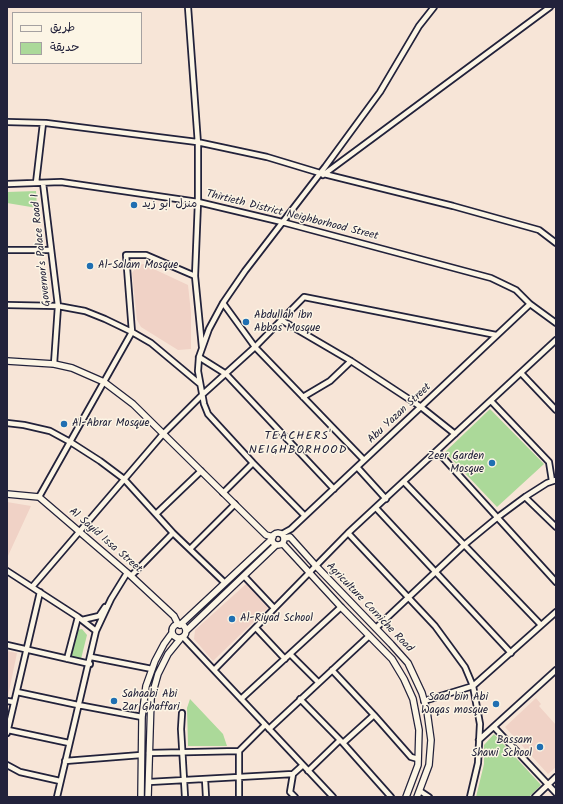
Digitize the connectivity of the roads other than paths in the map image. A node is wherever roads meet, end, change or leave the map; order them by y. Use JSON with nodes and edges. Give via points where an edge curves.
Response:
{"nodes":[{"id":1,"x":188,"y":7,"type":"edge"},
{"id":2,"x":434,"y":7,"type":"edge"},
{"id":3,"x":550,"y":7,"type":"edge"},
{"id":4,"x":7,"y":122,"type":"edge"},
{"id":5,"x":42,"y":123,"type":"junction"},
{"id":6,"x":197,"y":142,"type":"junction"},
{"id":7,"x":322,"y":174,"type":"junction"},
{"id":8,"x":36,"y":183,"type":"junction"},
{"id":9,"x":43,"y":183,"type":"junction"},
{"id":10,"x":7,"y":184,"type":"edge"},
{"id":11,"x":198,"y":202,"type":"junction"},
{"id":12,"x":282,"y":222,"type":"junction"},
{"id":13,"x":556,"y":243,"type":"edge"},
{"id":14,"x":7,"y":250,"type":"edge"},
{"id":15,"x":51,"y":250,"type":"junction"},
{"id":16,"x":195,"y":276,"type":"junction"},
{"id":17,"x":223,"y":303,"type":"junction"},
{"id":18,"x":7,"y":304,"type":"edge"},
{"id":19,"x":530,"y":304,"type":"junction"},
{"id":20,"x":58,"y":306,"type":"junction"},
{"id":21,"x":281,"y":320,"type":"junction"},
{"id":22,"x":556,"y":323,"type":"edge"},
{"id":23,"x":132,"y":332,"type":"junction"},
{"id":24,"x":496,"y":335,"type":"junction"},
{"id":25,"x":556,"y":340,"type":"edge"},
{"id":26,"x":255,"y":347,"type":"junction"},
{"id":27,"x":202,"y":349,"type":"junction"},
{"id":28,"x":199,"y":357,"type":"junction"},
{"id":29,"x":351,"y":360,"type":"junction"},
{"id":30,"x":7,"y":361,"type":"edge"},
{"id":31,"x":54,"y":364,"type":"junction"},
{"id":32,"x":521,"y":372,"type":"junction"},
{"id":33,"x":226,"y":374,"type":"junction"},
{"id":34,"x":104,"y":382,"type":"junction"},
{"id":35,"x":201,"y":384,"type":"junction"},
{"id":36,"x":203,"y":394,"type":"junction"},
{"id":37,"x":303,"y":397,"type":"junction"},
{"id":38,"x":491,"y":401,"type":"junction"},
{"id":39,"x":421,"y":407,"type":"junction"},
{"id":40,"x":556,"y":410,"type":"edge"},
{"id":41,"x":7,"y":423,"type":"edge"},
{"id":42,"x":163,"y":434,"type":"junction"},
{"id":43,"x":455,"y":434,"type":"junction"},
{"id":44,"x":69,"y":441,"type":"junction"},
{"id":45,"x":437,"y":451,"type":"junction"},
{"id":46,"x":364,"y":460,"type":"junction"},
{"id":47,"x":253,"y":463,"type":"junction"},
{"id":48,"x":357,"y":467,"type":"junction"},
{"id":49,"x":201,"y":471,"type":"junction"},
{"id":50,"x":124,"y":479,"type":"junction"},
{"id":51,"x":554,"y":480,"type":"edge"},
{"id":52,"x":404,"y":482,"type":"junction"},
{"id":53,"x":334,"y":489,"type":"junction"},
{"id":54,"x":223,"y":493,"type":"junction"},
{"id":55,"x":7,"y":494,"type":"edge"},
{"id":56,"x":39,"y":497,"type":"junction"},
{"id":57,"x":525,"y":497,"type":"junction"},
{"id":58,"x":386,"y":499,"type":"junction"},
{"id":59,"x":235,"y":504,"type":"junction"},
{"id":60,"x":376,"y":508,"type":"junction"},
{"id":61,"x":156,"y":514,"type":"junction"},
{"id":62,"x":304,"y":516,"type":"junction"},
{"id":63,"x":498,"y":517,"type":"junction"},
{"id":64,"x":556,"y":528,"type":"edge"},
{"id":65,"x":78,"y":532,"type":"junction"},
{"id":66,"x":173,"y":533,"type":"junction"},
{"id":67,"x":348,"y":534,"type":"junction"},
{"id":68,"x":272,"y":538,"type":"junction"},
{"id":69,"x":283,"y":539,"type":"junction"},
{"id":70,"x":276,"y":545,"type":"junction"},
{"id":71,"x":464,"y":545,"type":"junction"},
{"id":72,"x":190,"y":549,"type":"junction"},
{"id":73,"x":316,"y":566,"type":"junction"},
{"id":74,"x":7,"y":571,"type":"edge"},
{"id":75,"x":435,"y":572,"type":"junction"},
{"id":76,"x":310,"y":573,"type":"junction"},
{"id":77,"x":129,"y":575,"type":"junction"},
{"id":78,"x":244,"y":576,"type":"junction"},
{"id":79,"x":556,"y":582,"type":"edge"},
{"id":80,"x":225,"y":583,"type":"junction"},
{"id":81,"x":32,"y":586,"type":"junction"},
{"id":82,"x":40,"y":592,"type":"junction"},
{"id":83,"x":408,"y":597,"type":"junction"},
{"id":84,"x":111,"y":600,"type":"junction"},
{"id":85,"x":341,"y":607,"type":"junction"},
{"id":86,"x":274,"y":608,"type":"junction"},
{"id":87,"x":556,"y":612,"type":"edge"},
{"id":88,"x":78,"y":617,"type":"junction"},
{"id":89,"x":82,"y":620,"type":"junction"},
{"id":90,"x":179,"y":624,"type":"junction"},
{"id":91,"x":541,"y":625,"type":"junction"},
{"id":92,"x":256,"y":628,"type":"junction"},
{"id":93,"x":376,"y":628,"type":"junction"},
{"id":94,"x":96,"y":631,"type":"junction"},
{"id":95,"x":172,"y":633,"type":"junction"},
{"id":96,"x":183,"y":635,"type":"junction"},
{"id":97,"x":369,"y":636,"type":"junction"},
{"id":98,"x":7,"y":645,"type":"edge"},
{"id":99,"x":27,"y":649,"type":"junction"},
{"id":100,"x":511,"y":653,"type":"junction"},
{"id":101,"x":290,"y":654,"type":"junction"},
{"id":102,"x":91,"y":657,"type":"junction"},
{"id":103,"x":67,"y":659,"type":"junction"},
{"id":104,"x":285,"y":659,"type":"junction"},
{"id":105,"x":90,"y":664,"type":"junction"},
{"id":106,"x":152,"y":669,"type":"junction"},
{"id":107,"x":214,"y":670,"type":"junction"},
{"id":108,"x":332,"y":670,"type":"junction"},
{"id":109,"x":556,"y":670,"type":"edge"},
{"id":110,"x":318,"y":682,"type":"junction"},
{"id":111,"x":473,"y":686,"type":"junction"},
{"id":112,"x":17,"y":692,"type":"junction"},
{"id":113,"x":241,"y":699,"type":"junction"},
{"id":114,"x":300,"y":699,"type":"junction"},
{"id":115,"x":7,"y":701,"type":"edge"},
{"id":116,"x":424,"y":701,"type":"junction"},
{"id":117,"x":14,"y":702,"type":"junction"},
{"id":118,"x":78,"y":705,"type":"junction"},
{"id":119,"x":182,"y":713,"type":"dead end"},
{"id":120,"x":374,"y":715,"type":"junction"},
{"id":121,"x":142,"y":717,"type":"junction"},
{"id":122,"x":267,"y":727,"type":"junction"},
{"id":123,"x":494,"y":727,"type":"junction"},
{"id":124,"x":7,"y":732,"type":"edge"},
{"id":125,"x":479,"y":740,"type":"junction"},
{"id":126,"x":341,"y":742,"type":"junction"},
{"id":127,"x":69,"y":743,"type":"junction"},
{"id":128,"x":182,"y":751,"type":"junction"},
{"id":129,"x":238,"y":751,"type":"junction"},
{"id":130,"x":150,"y":753,"type":"junction"},
{"id":131,"x":142,"y":755,"type":"junction"},
{"id":132,"x":418,"y":759,"type":"junction"},
{"id":133,"x":65,"y":761,"type":"junction"},
{"id":134,"x":7,"y":765,"type":"edge"},
{"id":135,"x":303,"y":765,"type":"junction"},
{"id":136,"x":308,"y":771,"type":"junction"},
{"id":137,"x":293,"y":774,"type":"junction"},
{"id":138,"x":239,"y":777,"type":"junction"},
{"id":139,"x":556,"y":777,"type":"edge"},
{"id":140,"x":205,"y":779,"type":"junction"},
{"id":141,"x":184,"y":780,"type":"junction"},
{"id":142,"x":60,"y":781,"type":"junction"},
{"id":143,"x":149,"y":782,"type":"junction"},
{"id":144,"x":547,"y":785,"type":"junction"},
{"id":145,"x":556,"y":793,"type":"edge"},
{"id":146,"x":419,"y":794,"type":"edge"},
{"id":147,"x":290,"y":795,"type":"edge"},
{"id":148,"x":57,"y":797,"type":"edge"},
{"id":149,"x":141,"y":797,"type":"edge"},
{"id":150,"x":148,"y":797,"type":"edge"},
{"id":151,"x":185,"y":797,"type":"edge"},
{"id":152,"x":206,"y":797,"type":"edge"},
{"id":153,"x":239,"y":797,"type":"edge"},
{"id":154,"x":294,"y":797,"type":"edge"},
{"id":155,"x":333,"y":797,"type":"edge"},
{"id":156,"x":391,"y":797,"type":"edge"},
{"id":157,"x":406,"y":797,"type":"edge"},
{"id":158,"x":429,"y":797,"type":"edge"},
{"id":159,"x":470,"y":797,"type":"edge"},
{"id":160,"x":535,"y":797,"type":"edge"}],
"edges":[{"from":1,"to":6,"type":"street"},
{"from":2,"to":7,"type":"street","via":[[419,26],[380,92]]},
{"from":3,"to":7,"type":"street"},
{"from":4,"to":5,"type":"street"},
{"from":5,"to":6,"type":"street"},
{"from":5,"to":8,"type":"street"},
{"from":6,"to":7,"type":"street","via":[[267,157]]},
{"from":6,"to":11,"type":"street"},
{"from":7,"to":12,"type":"street"},
{"from":7,"to":13,"type":"street","via":[[540,230]]},
{"from":8,"to":9,"type":"street","name":"Thirtieth District Neighborhood Street"},
{"from":8,"to":10,"type":"street","name":"Thirtieth District Neighborhood Street"},
{"from":9,"to":11,"type":"street","name":"Thirtieth District Neighborhood Street","via":[[61,182]]},
{"from":9,"to":15,"type":"street","name":"Governor's Palace Road 1"},
{"from":11,"to":12,"type":"street","name":"Thirtieth District Neighborhood Street"},
{"from":11,"to":16,"type":"street"},
{"from":12,"to":17,"type":"street"},
{"from":12,"to":19,"type":"street","name":"Thirtieth District Neighborhood Street","via":[[491,278],[516,290]]},
{"from":14,"to":15,"type":"street"},
{"from":15,"to":20,"type":"street","name":"Governor's Palace Road 1"},
{"from":16,"to":23,"type":"street","via":[[146,255],[126,255]]},
{"from":16,"to":27,"type":"street"},
{"from":17,"to":26,"type":"street"},
{"from":17,"to":27,"type":"street"},
{"from":18,"to":20,"type":"street"},
{"from":19,"to":22,"type":"street","name":"Thirtieth District Neighborhood Street"},
{"from":19,"to":24,"type":"street","name":"Abu Yazan Street"},
{"from":20,"to":23,"type":"street","via":[[85,311]]},
{"from":20,"to":31,"type":"street","name":"Governor's Palace Road 1"},
{"from":21,"to":24,"type":"street","via":[[304,297]]},
{"from":21,"to":26,"type":"street"},
{"from":21,"to":29,"type":"street"},
{"from":23,"to":34,"type":"street"},
{"from":23,"to":35,"type":"street","via":[[166,355]]},
{"from":24,"to":39,"type":"street","name":"Abu Yazan Street"},
{"from":25,"to":32,"type":"street"},
{"from":26,"to":33,"type":"street"},
{"from":26,"to":37,"type":"street"},
{"from":27,"to":28,"type":"street"},
{"from":28,"to":33,"type":"street"},
{"from":28,"to":35,"type":"street","via":[[198,371]]},
{"from":29,"to":37,"type":"street","via":[[330,381]]},
{"from":29,"to":39,"type":"street"},
{"from":30,"to":31,"type":"street"},
{"from":31,"to":34,"type":"street","via":[[72,368]]},
{"from":32,"to":38,"type":"street"},
{"from":32,"to":40,"type":"street"},
{"from":33,"to":36,"type":"street"},
{"from":33,"to":53,"type":"street"},
{"from":34,"to":42,"type":"street","via":[[133,404]]},
{"from":34,"to":44,"type":"street"},
{"from":35,"to":36,"type":"street"},
{"from":36,"to":42,"type":"street"},
{"from":36,"to":47,"type":"street","via":[[208,414]]},
{"from":37,"to":46,"type":"street"},
{"from":38,"to":43,"type":"street"},
{"from":38,"to":51,"type":"street","via":[[549,462]]},
{"from":39,"to":43,"type":"street"},
{"from":39,"to":46,"type":"street","name":"Abu Yazan Street"},
{"from":41,"to":44,"type":"street","via":[[24,424]]},
{"from":42,"to":49,"type":"street"},
{"from":42,"to":50,"type":"street"},
{"from":43,"to":45,"type":"street"},
{"from":44,"to":50,"type":"street"},
{"from":44,"to":56,"type":"street"},
{"from":45,"to":52,"type":"street"},
{"from":45,"to":63,"type":"street"},
{"from":46,"to":48,"type":"street","name":"Abu Yazan Street"},
{"from":47,"to":54,"type":"street"},
{"from":47,"to":62,"type":"street"},
{"from":48,"to":53,"type":"street","name":"Abu Yazan Street"},
{"from":48,"to":58,"type":"street"},
{"from":49,"to":54,"type":"street"},
{"from":49,"to":61,"type":"street"},
{"from":50,"to":61,"type":"street"},
{"from":50,"to":65,"type":"street"},
{"from":51,"to":57,"type":"street"},
{"from":52,"to":58,"type":"street"},
{"from":52,"to":71,"type":"street"},
{"from":53,"to":62,"type":"street","name":"Abu Yazan Street"},
{"from":54,"to":59,"type":"street"},
{"from":55,"to":56,"type":"street"},
{"from":56,"to":65,"type":"street","name":"Al Sayid Issa Street"},
{"from":57,"to":63,"type":"street"},
{"from":57,"to":64,"type":"street"},
{"from":58,"to":60,"type":"street"},
{"from":59,"to":68,"type":"street"},
{"from":59,"to":72,"type":"street"},
{"from":60,"to":67,"type":"street"},
{"from":60,"to":75,"type":"street"},
{"from":61,"to":66,"type":"street"},
{"from":62,"to":69,"type":"street","name":"Abu Yazan Street"},
{"from":63,"to":71,"type":"street"},
{"from":63,"to":79,"type":"street"},
{"from":65,"to":77,"type":"street","name":"Al Sayid Issa Street"},
{"from":65,"to":81,"type":"street"},
{"from":66,"to":72,"type":"street"},
{"from":66,"to":77,"type":"street"},
{"from":67,"to":73,"type":"street"},
{"from":67,"to":83,"type":"street"},
{"from":68,"to":69,"type":"street","via":[[277,533]]},
{"from":68,"to":70,"type":"street"},
{"from":68,"to":80,"type":"street"},
{"from":69,"to":70,"type":"street"},
{"from":69,"to":73,"type":"street","name":"Agriculture Corniche Road","via":[[290,537]]},
{"from":69,"to":76,"type":"street"},
{"from":70,"to":78,"type":"street"},
{"from":71,"to":75,"type":"street"},
{"from":71,"to":91,"type":"street"},
{"from":72,"to":80,"type":"street"},
{"from":73,"to":76,"type":"street"},
{"from":73,"to":93,"type":"street","name":"Agriculture Corniche Road"},
{"from":74,"to":81,"type":"street"},
{"from":75,"to":83,"type":"street"},
{"from":75,"to":100,"type":"street"},
{"from":76,"to":85,"type":"street"},
{"from":76,"to":86,"type":"street"},
{"from":77,"to":84,"type":"street"},
{"from":77,"to":90,"type":"street","name":"Al Sayid Issa Street","via":[[174,616]]},
{"from":78,"to":86,"type":"street"},
{"from":78,"to":96,"type":"street"},
{"from":80,"to":90,"type":"street"},
{"from":81,"to":82,"type":"street"},
{"from":82,"to":88,"type":"street"},
{"from":82,"to":99,"type":"street"},
{"from":83,"to":93,"type":"street"},
{"from":83,"to":111,"type":"street","via":[[435,626],[465,667]]},
{"from":84,"to":89,"type":"street","via":[[99,616]]},
{"from":84,"to":94,"type":"street"},
{"from":85,"to":97,"type":"street"},
{"from":85,"to":101,"type":"street"},
{"from":86,"to":92,"type":"street"},
{"from":87,"to":91,"type":"street"},
{"from":88,"to":89,"type":"street"},
{"from":88,"to":103,"type":"street"},
{"from":89,"to":94,"type":"street"},
{"from":90,"to":95,"type":"street","via":[[173,628]]},
{"from":90,"to":96,"type":"street","via":[[184,626]]},
{"from":91,"to":100,"type":"street"},
{"from":92,"to":104,"type":"street"},
{"from":92,"to":107,"type":"street"},
{"from":93,"to":116,"type":"street","name":"Agriculture Corniche Road","via":[[408,663]]},
{"from":94,"to":102,"type":"street"},
{"from":95,"to":96,"type":"street","via":[[176,638]]},
{"from":95,"to":106,"type":"street"},
{"from":96,"to":107,"type":"street"},
{"from":96,"to":130,"type":"street","via":[[168,654],[158,674],[151,699]]},
{"from":97,"to":108,"type":"street"},
{"from":97,"to":132,"type":"street","via":[[392,659],[413,700],[419,730]]},
{"from":98,"to":99,"type":"street"},
{"from":99,"to":103,"type":"street"},
{"from":99,"to":112,"type":"street"},
{"from":100,"to":111,"type":"street"},
{"from":101,"to":104,"type":"street"},
{"from":101,"to":110,"type":"street"},
{"from":102,"to":105,"type":"street"},
{"from":102,"to":106,"type":"street"},
{"from":103,"to":105,"type":"street"},
{"from":104,"to":113,"type":"street"},
{"from":105,"to":118,"type":"street"},
{"from":106,"to":121,"type":"street","via":[[146,686]]},
{"from":107,"to":113,"type":"street"},
{"from":108,"to":110,"type":"street"},
{"from":108,"to":120,"type":"street"},
{"from":109,"to":123,"type":"street"},
{"from":110,"to":114,"type":"street"},
{"from":111,"to":116,"type":"street"},
{"from":111,"to":125,"type":"street","via":[[480,724]]},
{"from":112,"to":117,"type":"street"},
{"from":112,"to":118,"type":"street"},
{"from":113,"to":122,"type":"street"},
{"from":114,"to":122,"type":"street"},
{"from":114,"to":126,"type":"street"},
{"from":115,"to":117,"type":"street"},
{"from":116,"to":146,"type":"street","name":"Agriculture Corniche Road","via":[[431,740],[429,765]]},
{"from":117,"to":124,"type":"street"},
{"from":118,"to":121,"type":"street"},
{"from":118,"to":127,"type":"street"},
{"from":119,"to":128,"type":"street"},
{"from":120,"to":126,"type":"street"},
{"from":120,"to":132,"type":"street","via":[[411,757]]},
{"from":121,"to":131,"type":"street"},
{"from":122,"to":129,"type":"street"},
{"from":122,"to":135,"type":"street"},
{"from":123,"to":125,"type":"street"},
{"from":123,"to":144,"type":"street"},
{"from":124,"to":127,"type":"street"},
{"from":125,"to":159,"type":"street","via":[[478,763]]},
{"from":126,"to":136,"type":"street"},
{"from":126,"to":156,"type":"street"},
{"from":127,"to":133,"type":"street"},
{"from":128,"to":129,"type":"street"},
{"from":128,"to":130,"type":"street"},
{"from":128,"to":141,"type":"street"},
{"from":129,"to":138,"type":"street"},
{"from":130,"to":143,"type":"street"},
{"from":131,"to":133,"type":"street"},
{"from":131,"to":149,"type":"street"},
{"from":132,"to":157,"type":"street"},
{"from":133,"to":142,"type":"street"},
{"from":134,"to":142,"type":"street","via":[[20,772]]},
{"from":135,"to":136,"type":"street"},
{"from":135,"to":137,"type":"street"},
{"from":136,"to":155,"type":"street"},
{"from":137,"to":138,"type":"street"},
{"from":137,"to":147,"type":"street"},
{"from":138,"to":140,"type":"street"},
{"from":138,"to":153,"type":"street"},
{"from":139,"to":144,"type":"street"},
{"from":140,"to":141,"type":"street"},
{"from":140,"to":152,"type":"street"},
{"from":141,"to":143,"type":"street"},
{"from":141,"to":151,"type":"street"},
{"from":142,"to":148,"type":"street"},
{"from":143,"to":150,"type":"street"},
{"from":144,"to":145,"type":"street"},
{"from":144,"to":160,"type":"street"},
{"from":146,"to":158,"type":"street"},
{"from":147,"to":154,"type":"street"}]}
